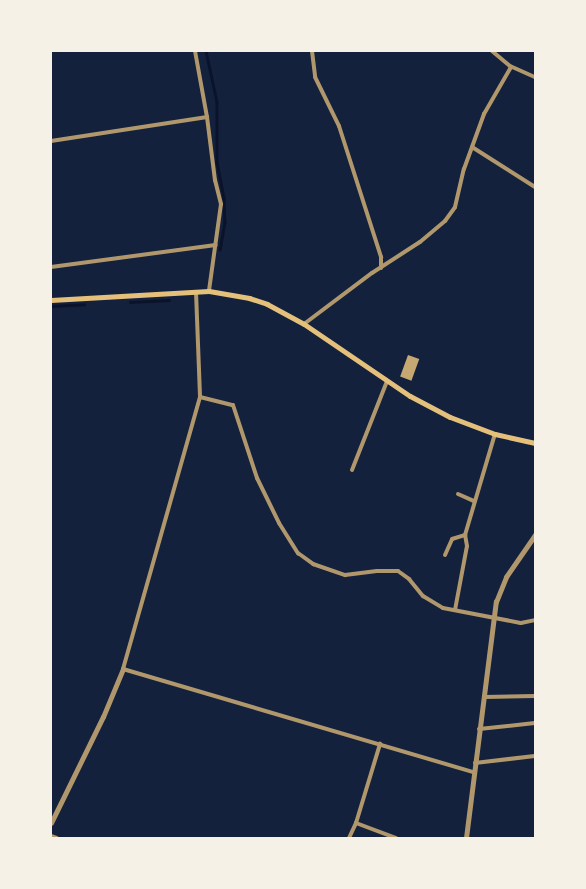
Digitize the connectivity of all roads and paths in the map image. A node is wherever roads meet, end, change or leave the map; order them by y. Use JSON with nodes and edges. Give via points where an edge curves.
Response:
{"nodes":[{"id":1,"x":195,"y":51,"type":"edge"},
{"id":2,"x":312,"y":51,"type":"edge"},
{"id":3,"x":492,"y":51,"type":"edge"},
{"id":4,"x":511,"y":67,"type":"junction"},
{"id":5,"x":535,"y":77,"type":"edge"},
{"id":6,"x":207,"y":117,"type":"junction"},
{"id":7,"x":51,"y":141,"type":"edge"},
{"id":8,"x":472,"y":147,"type":"junction"},
{"id":9,"x":535,"y":187,"type":"edge"},
{"id":10,"x":216,"y":245,"type":"junction"},
{"id":11,"x":51,"y":267,"type":"edge"},
{"id":12,"x":381,"y":268,"type":"junction"},
{"id":13,"x":209,"y":291,"type":"junction"},
{"id":14,"x":196,"y":292,"type":"junction"},
{"id":15,"x":51,"y":300,"type":"edge"},
{"id":16,"x":304,"y":324,"type":"junction"},
{"id":17,"x":387,"y":381,"type":"junction"},
{"id":18,"x":200,"y":397,"type":"junction"},
{"id":19,"x":495,"y":434,"type":"junction"},
{"id":20,"x":535,"y":443,"type":"edge"},
{"id":21,"x":352,"y":470,"type":"dead end"},
{"id":22,"x":458,"y":494,"type":"dead end"},
{"id":23,"x":474,"y":501,"type":"junction"},
{"id":24,"x":465,"y":535,"type":"junction"},
{"id":25,"x":535,"y":535,"type":"edge"},
{"id":26,"x":445,"y":555,"type":"dead end"},
{"id":27,"x":455,"y":610,"type":"junction"},
{"id":28,"x":494,"y":618,"type":"junction"},
{"id":29,"x":535,"y":620,"type":"edge"},
{"id":30,"x":123,"y":670,"type":"junction"},
{"id":31,"x":535,"y":696,"type":"edge"},
{"id":32,"x":484,"y":697,"type":"junction"},
{"id":33,"x":535,"y":723,"type":"edge"},
{"id":34,"x":479,"y":729,"type":"junction"},
{"id":35,"x":380,"y":744,"type":"junction"},
{"id":36,"x":535,"y":756,"type":"edge"},
{"id":37,"x":475,"y":763,"type":"junction"},
{"id":38,"x":474,"y":772,"type":"junction"},
{"id":39,"x":51,"y":823,"type":"edge"},
{"id":40,"x":356,"y":823,"type":"junction"},
{"id":41,"x":51,"y":836,"type":"edge"},
{"id":42,"x":57,"y":838,"type":"edge"},
{"id":43,"x":349,"y":838,"type":"edge"},
{"id":44,"x":396,"y":838,"type":"edge"},
{"id":45,"x":466,"y":838,"type":"edge"}],
"edges":[{"from":1,"to":6,"type":"street"},
{"from":2,"to":12,"type":"street","via":[[315,77],[342,133],[381,257]]},
{"from":3,"to":4,"type":"street"},
{"from":4,"to":5,"type":"street"},
{"from":4,"to":8,"type":"street","via":[[487,107]]},
{"from":6,"to":7,"type":"street"},
{"from":6,"to":10,"type":"street","via":[[221,204]]},
{"from":8,"to":9,"type":"street"},
{"from":8,"to":12,"type":"street","via":[[451,213],[420,242]]},
{"from":10,"to":11,"type":"street"},
{"from":10,"to":13,"type":"street"},
{"from":12,"to":16,"type":"street"},
{"from":13,"to":14,"type":"main road"},
{"from":13,"to":16,"type":"main road","via":[[268,304]]},
{"from":14,"to":15,"type":"main road"},
{"from":14,"to":18,"type":"street"},
{"from":16,"to":17,"type":"main road"},
{"from":17,"to":19,"type":"main road","via":[[450,417]]},
{"from":17,"to":21,"type":"street"},
{"from":18,"to":27,"type":"street","via":[[233,405],[257,478],[279,523],[302,556],[313,564],[340,574],[398,571],[423,596],[443,608]]},
{"from":18,"to":30,"type":"street"},
{"from":19,"to":20,"type":"main road"},
{"from":19,"to":23,"type":"street"},
{"from":22,"to":23,"type":"street"},
{"from":23,"to":24,"type":"street"},
{"from":24,"to":26,"type":"street","via":[[455,536]]},
{"from":24,"to":27,"type":"street","via":[[467,546]]},
{"from":25,"to":28,"type":"street","via":[[506,577],[496,602]]},
{"from":27,"to":28,"type":"street"},
{"from":28,"to":29,"type":"street","via":[[522,623]]},
{"from":28,"to":32,"type":"street"},
{"from":30,"to":35,"type":"street"},
{"from":30,"to":39,"type":"street"},
{"from":31,"to":32,"type":"street"},
{"from":32,"to":34,"type":"street"},
{"from":33,"to":34,"type":"street"},
{"from":34,"to":37,"type":"street"},
{"from":35,"to":38,"type":"street"},
{"from":35,"to":40,"type":"street"},
{"from":36,"to":37,"type":"street"},
{"from":37,"to":38,"type":"street"},
{"from":38,"to":45,"type":"street"},
{"from":40,"to":43,"type":"street"},
{"from":40,"to":44,"type":"street"},
{"from":41,"to":42,"type":"street"}]}
